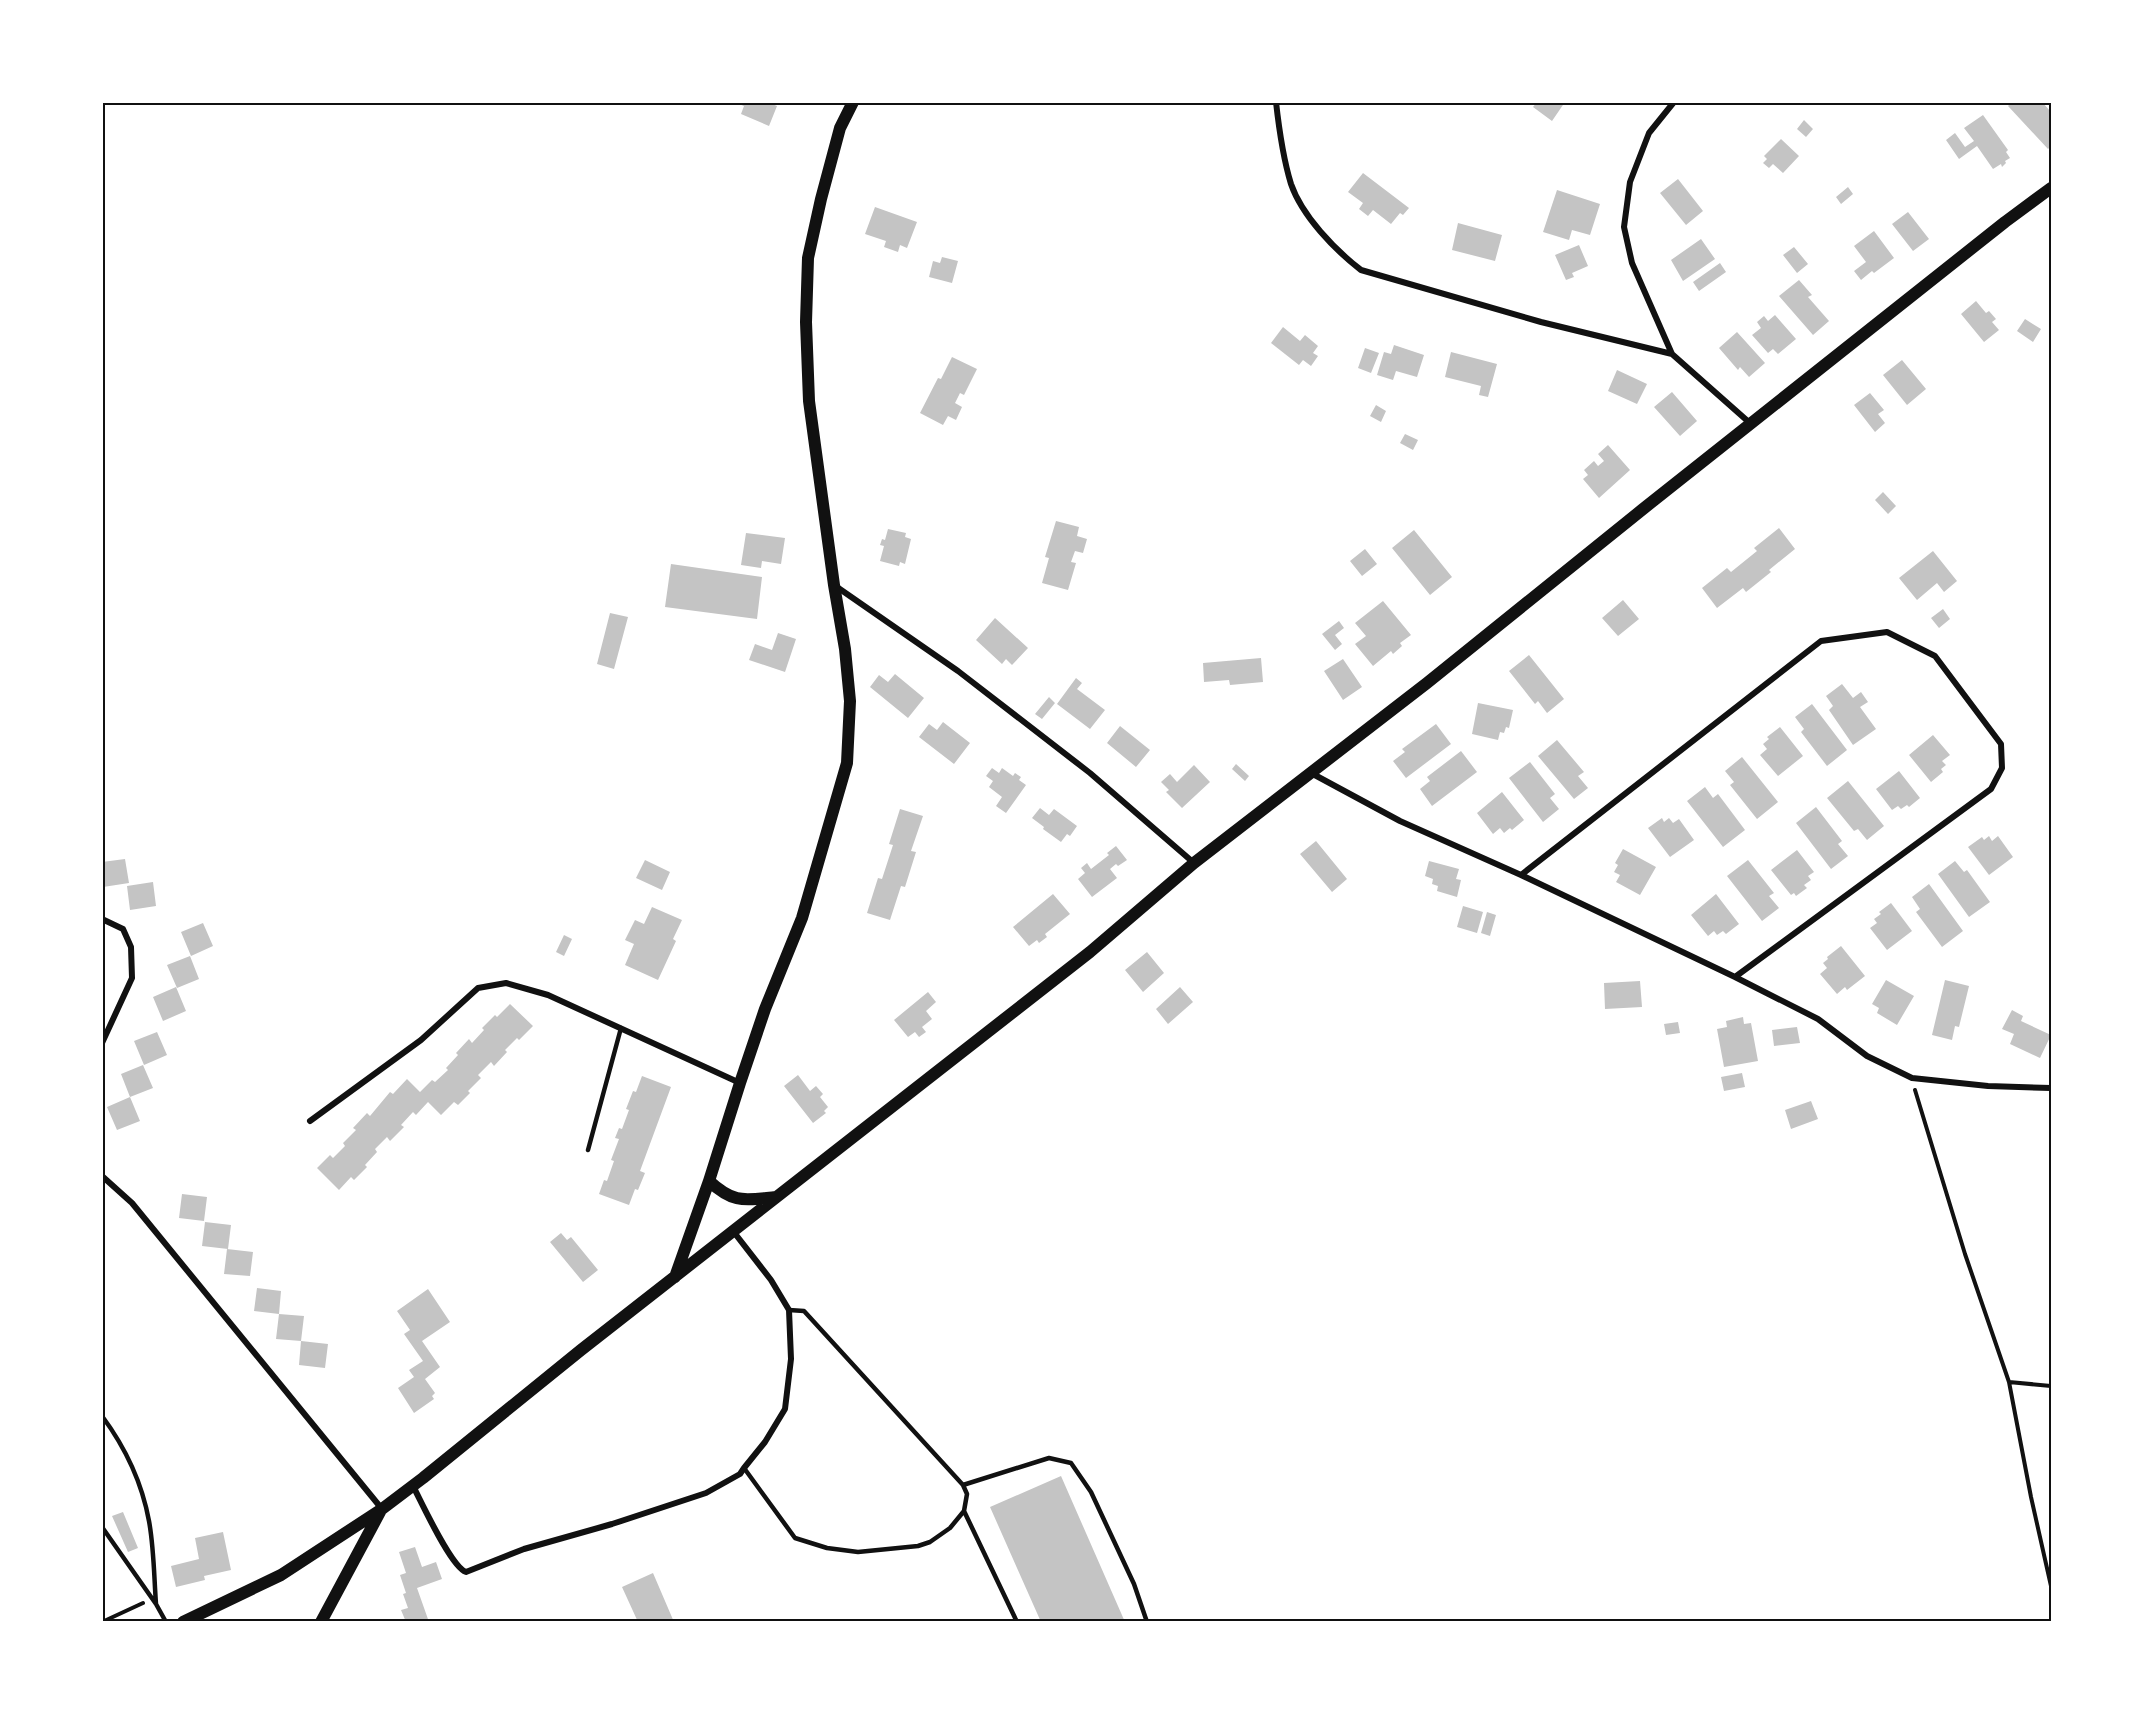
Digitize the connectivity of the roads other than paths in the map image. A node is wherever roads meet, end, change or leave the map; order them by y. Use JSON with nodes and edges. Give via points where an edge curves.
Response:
{"nodes":[{"id":1,"x":853,"y":102,"type":"edge"},
{"id":2,"x":1276,"y":102,"type":"edge"},
{"id":3,"x":1674,"y":102,"type":"edge"},
{"id":4,"x":2051,"y":188,"type":"edge"},
{"id":5,"x":1672,"y":354,"type":"junction"},
{"id":6,"x":1750,"y":424,"type":"junction"},
{"id":7,"x":834,"y":585,"type":"junction"},
{"id":8,"x":1311,"y":773,"type":"junction"},
{"id":9,"x":1194,"y":864,"type":"junction"},
{"id":10,"x":1521,"y":875,"type":"junction"},
{"id":11,"x":102,"y":920,"type":"edge"},
{"id":12,"x":1735,"y":977,"type":"junction"},
{"id":13,"x":621,"y":1028,"type":"junction"},
{"id":14,"x":102,"y":1043,"type":"edge"},
{"id":15,"x":740,"y":1083,"type":"junction"},
{"id":16,"x":2051,"y":1088,"type":"edge"},
{"id":17,"x":310,"y":1121,"type":"dead end"},
{"id":18,"x":588,"y":1150,"type":"dead end"},
{"id":19,"x":102,"y":1176,"type":"edge"},
{"id":20,"x":710,"y":1181,"type":"junction"},
{"id":21,"x":776,"y":1197,"type":"junction"},
{"id":22,"x":733,"y":1231,"type":"junction"},
{"id":23,"x":674,"y":1278,"type":"junction"},
{"id":24,"x":789,"y":1310,"type":"junction"},
{"id":25,"x":102,"y":1416,"type":"edge"},
{"id":26,"x":744,"y":1468,"type":"junction"},
{"id":27,"x":963,"y":1485,"type":"junction"},
{"id":28,"x":413,"y":1486,"type":"junction"},
{"id":29,"x":382,"y":1509,"type":"junction"},
{"id":30,"x":964,"y":1511,"type":"junction"},
{"id":31,"x":102,"y":1527,"type":"edge"},
{"id":32,"x":156,"y":1604,"type":"junction"},
{"id":33,"x":166,"y":1622,"type":"edge"},
{"id":34,"x":183,"y":1622,"type":"edge"},
{"id":35,"x":321,"y":1622,"type":"edge"},
{"id":36,"x":1017,"y":1622,"type":"edge"},
{"id":37,"x":1147,"y":1622,"type":"edge"}],
"edges":[{"from":1,"to":7,"type":"main road","via":[[840,128],[808,258],[809,400]]},
{"from":2,"to":5,"type":"street","via":[[1292,186],[1309,216],[1341,255],[1360,270],[1541,322]]},
{"from":3,"to":5,"type":"street","via":[[1645,142],[1630,182],[1624,227],[1632,263]]},
{"from":4,"to":6,"type":"main road"},
{"from":5,"to":6,"type":"street"},
{"from":6,"to":8,"type":"main road"},
{"from":7,"to":9,"type":"street","via":[[958,671],[1081,766]]},
{"from":7,"to":15,"type":"main road","via":[[850,701],[847,763],[802,918]]},
{"from":8,"to":9,"type":"main road"},
{"from":8,"to":10,"type":"street","via":[[1400,821]]},
{"from":9,"to":21,"type":"main road","via":[[1090,952]]},
{"from":10,"to":12,"type":"street"},
{"from":10,"to":12,"type":"street","via":[[1821,641],[1887,632],[1935,656],[2001,744],[2002,768],[1991,789]]},
{"from":11,"to":14,"type":"street","via":[[123,929],[131,947],[132,978]]},
{"from":12,"to":16,"type":"street","via":[[1818,1018],[1867,1056],[1912,1078]]},
{"from":13,"to":15,"type":"street"},
{"from":13,"to":17,"type":"street","via":[[548,995],[517,986],[506,983],[478,988],[421,1040]]},
{"from":13,"to":18,"type":"lane"},
{"from":15,"to":20,"type":"main road"},
{"from":19,"to":29,"type":"street","via":[[132,1203]]},
{"from":20,"to":21,"type":"main road","via":[[729,1197]]},
{"from":20,"to":23,"type":"main road"},
{"from":21,"to":22,"type":"main road"},
{"from":22,"to":23,"type":"main road"},
{"from":22,"to":24,"type":"street"},
{"from":23,"to":28,"type":"main road"},
{"from":24,"to":26,"type":"street","via":[[792,1359],[785,1409]]},
{"from":24,"to":27,"type":"lane","via":[[804,1311]]},
{"from":25,"to":32,"type":"lane","via":[[126,1452],[146,1510]]},
{"from":26,"to":28,"type":"street","via":[[706,1493],[524,1549],[466,1572],[451,1556]]},
{"from":26,"to":30,"type":"lane","via":[[795,1538],[827,1548],[858,1552],[918,1546],[943,1533]]},
{"from":27,"to":30,"type":"lane","via":[[967,1494]]},
{"from":27,"to":37,"type":"lane","via":[[1049,1458],[1071,1463],[1091,1492],[1134,1584]]},
{"from":28,"to":29,"type":"main road"},
{"from":29,"to":34,"type":"main road","via":[[281,1575]]},
{"from":29,"to":35,"type":"main road"},
{"from":30,"to":36,"type":"lane"},
{"from":31,"to":32,"type":"lane"},
{"from":32,"to":33,"type":"lane"}]}
